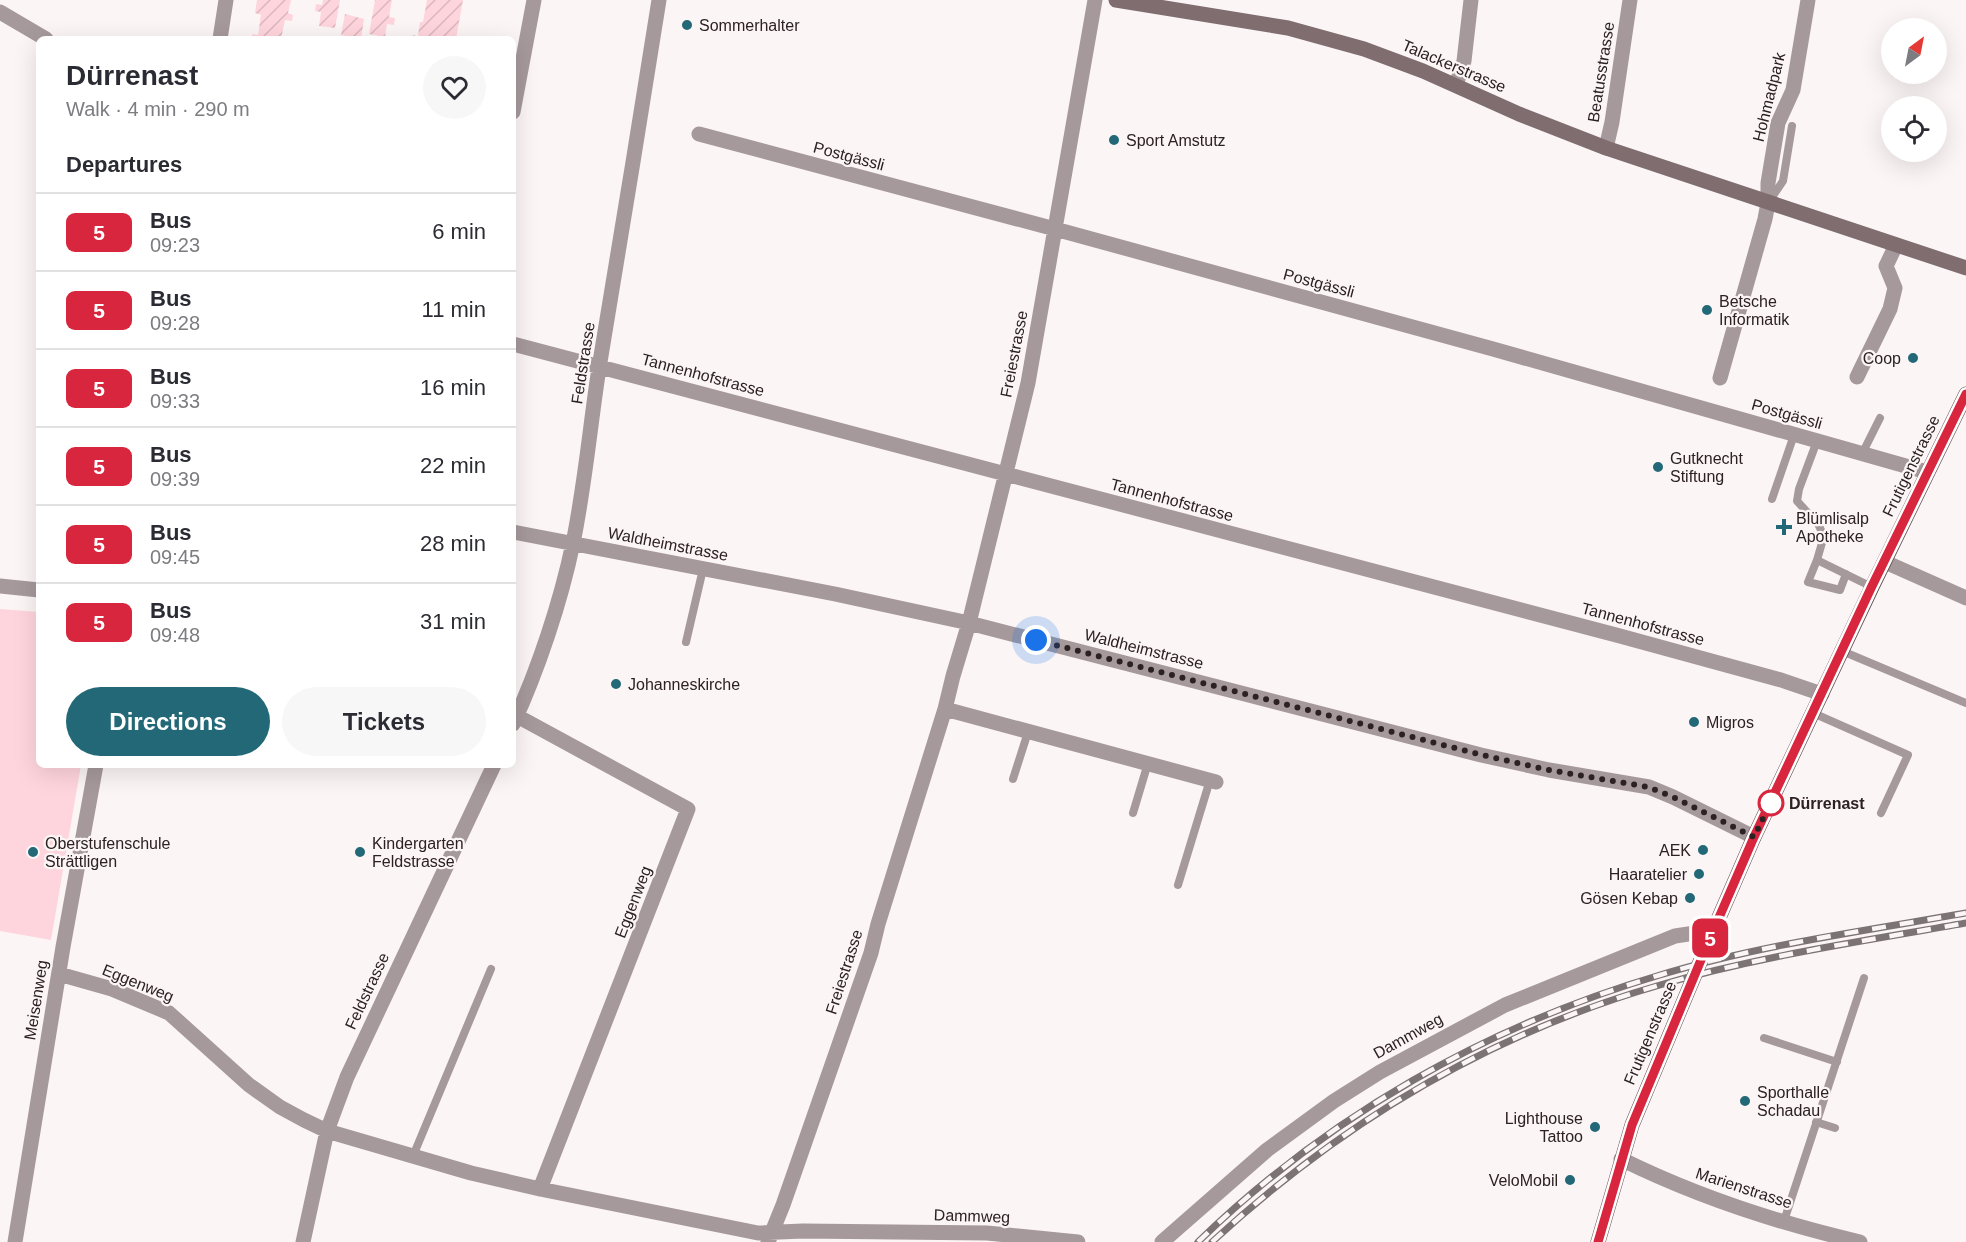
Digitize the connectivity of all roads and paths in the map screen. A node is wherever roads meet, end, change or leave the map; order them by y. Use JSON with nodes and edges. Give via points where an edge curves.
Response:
{"nodes":[{"id":1,"x":226,"y":0,"type":"edge"},
{"id":2,"x":534,"y":0,"type":"edge"},
{"id":3,"x":659,"y":0,"type":"edge"},
{"id":4,"x":1095,"y":0,"type":"edge"},
{"id":5,"x":1116,"y":0,"type":"edge"},
{"id":6,"x":1471,"y":0,"type":"edge"},
{"id":7,"x":1630,"y":0,"type":"edge"},
{"id":8,"x":1808,"y":0,"type":"edge"},
{"id":9,"x":0,"y":12,"type":"edge"},
{"id":10,"x":41,"y":36,"type":"edge"},
{"id":11,"x":220,"y":36,"type":"edge"},
{"id":12,"x":1456,"y":85,"type":"junction"},
{"id":13,"x":516,"y":96,"type":"edge"},
{"id":14,"x":1792,"y":126,"type":"dead end"},
{"id":15,"x":699,"y":134,"type":"dead end"},
{"id":16,"x":1606,"y":148,"type":"junction"},
{"id":17,"x":1768,"y":203,"type":"junction"},
{"id":18,"x":1055,"y":229,"type":"junction"},
{"id":19,"x":1896,"y":245,"type":"junction"},
{"id":20,"x":1966,"y":268,"type":"edge"},
{"id":21,"x":516,"y":345,"type":"edge"},
{"id":22,"x":600,"y":365,"type":"junction"},
{"id":23,"x":1857,"y":377,"type":"dead end"},
{"id":24,"x":1720,"y":378,"type":"dead end"},
{"id":25,"x":1966,"y":394,"type":"edge"},
{"id":26,"x":1880,"y":418,"type":"dead end"},
{"id":27,"x":1794,"y":435,"type":"junction"},
{"id":28,"x":1817,"y":441,"type":"junction"},
{"id":29,"x":1862,"y":454,"type":"junction"},
{"id":30,"x":1927,"y":472,"type":"junction"},
{"id":31,"x":1006,"y":475,"type":"junction"},
{"id":32,"x":1772,"y":499,"type":"dead end"},
{"id":33,"x":516,"y":533,"type":"edge"},
{"id":34,"x":573,"y":544,"type":"junction"},
{"id":35,"x":1816,"y":560,"type":"junction"},
{"id":36,"x":1885,"y":562,"type":"junction"},
{"id":37,"x":703,"y":569,"type":"junction"},
{"id":38,"x":1846,"y":574,"type":"junction"},
{"id":39,"x":0,"y":586,"type":"edge"},
{"id":40,"x":1872,"y":586,"type":"junction"},
{"id":41,"x":36,"y":590,"type":"edge"},
{"id":42,"x":1966,"y":598,"type":"edge"},
{"id":43,"x":969,"y":623,"type":"junction"},
{"id":44,"x":686,"y":642,"type":"dead end"},
{"id":45,"x":1842,"y":651,"type":"junction"},
{"id":46,"x":1822,"y":694,"type":"junction"},
{"id":47,"x":1966,"y":703,"type":"edge"},
{"id":48,"x":945,"y":709,"type":"junction"},
{"id":49,"x":1813,"y":712,"type":"junction"},
{"id":50,"x":516,"y":718,"type":"edge"},
{"id":51,"x":516,"y":721,"type":"edge"},
{"id":52,"x":1028,"y":732,"type":"junction"},
{"id":53,"x":1148,"y":763,"type":"junction"},
{"id":54,"x":95,"y":768,"type":"edge"},
{"id":55,"x":493,"y":768,"type":"edge"},
{"id":56,"x":1013,"y":779,"type":"dead end"},
{"id":57,"x":1213,"y":781,"type":"joint"},
{"id":58,"x":1133,"y":813,"type":"dead end"},
{"id":59,"x":1881,"y":813,"type":"dead end"},
{"id":60,"x":1754,"y":837,"type":"junction"},
{"id":61,"x":1178,"y":885,"type":"dead end"},
{"id":62,"x":1711,"y":936,"type":"junction"},
{"id":63,"x":491,"y":969,"type":"dead end"},
{"id":64,"x":59,"y":974,"type":"junction"},
{"id":65,"x":1864,"y":978,"type":"dead end"},
{"id":66,"x":1764,"y":1038,"type":"dead end"},
{"id":67,"x":1837,"y":1062,"type":"junction"},
{"id":68,"x":1816,"y":1122,"type":"junction"},
{"id":69,"x":1836,"y":1128,"type":"dead end"},
{"id":70,"x":327,"y":1131,"type":"junction"},
{"id":71,"x":413,"y":1156,"type":"junction"},
{"id":72,"x":1621,"y":1159,"type":"junction"},
{"id":73,"x":540,"y":1189,"type":"junction"},
{"id":74,"x":1784,"y":1221,"type":"junction"},
{"id":75,"x":864,"y":1237,"type":"edge"},
{"id":76,"x":770,"y":1238,"type":"edge"},
{"id":77,"x":15,"y":1242,"type":"edge"},
{"id":78,"x":303,"y":1242,"type":"edge"},
{"id":79,"x":1078,"y":1242,"type":"edge"},
{"id":80,"x":1162,"y":1242,"type":"edge"},
{"id":81,"x":1598,"y":1242,"type":"edge"},
{"id":82,"x":1860,"y":1242,"type":"edge"}],
"edges":[{"from":1,"to":11,"type":"street"},
{"from":2,"to":13,"type":"street"},
{"from":3,"to":22,"type":"street","name":"Feldstrasse"},
{"from":4,"to":18,"type":"street","name":"Freiestrasse"},
{"from":5,"to":12,"type":"main road","name":"Talackerstrasse","via":[[1315,35],[1385,56]]},
{"from":6,"to":12,"type":"street","via":[[1464,61]]},
{"from":7,"to":16,"type":"street","name":"Beatusstrasse"},
{"from":8,"to":17,"type":"street","name":"Hohmadpark","via":[[1793,90],[1778,123]]},
{"from":9,"to":10,"type":"street"},
{"from":12,"to":16,"type":"main road","name":"Talackerstrasse"},
{"from":14,"to":17,"type":"lane","via":[[1783,181]]},
{"from":15,"to":18,"type":"street","name":"Postgässli"},
{"from":16,"to":17,"type":"main road","name":"Talackerstrasse"},
{"from":17,"to":19,"type":"main road","name":"Talackerstrasse"},
{"from":17,"to":24,"type":"street"},
{"from":18,"to":27,"type":"street","name":"Postgässli"},
{"from":18,"to":31,"type":"street","name":"Freiestrasse","via":[[1037,341]]},
{"from":19,"to":20,"type":"main road","name":"Talackerstrasse"},
{"from":19,"to":23,"type":"street","via":[[1886,266],[1895,288],[1890,309]]},
{"from":21,"to":22,"type":"street","name":"Tannenhofstrasse"},
{"from":22,"to":31,"type":"street","name":"Tannenhofstrasse"},
{"from":22,"to":34,"type":"street","name":"Feldstrasse"},
{"from":25,"to":30,"type":"main road","name":"Frutigenstrasse"},
{"from":26,"to":29,"type":"lane"},
{"from":27,"to":28,"type":"street","name":"Postgässli"},
{"from":27,"to":32,"type":"lane"},
{"from":28,"to":29,"type":"street","name":"Postgässli"},
{"from":28,"to":35,"type":"lane","via":[[1797,501],[1824,536]]},
{"from":29,"to":30,"type":"street","name":"Postgässli"},
{"from":30,"to":36,"type":"main road","name":"Frutigenstrasse"},
{"from":31,"to":43,"type":"street","name":"Freiestrasse"},
{"from":31,"to":46,"type":"street","name":"Tannenhofstrasse","via":[[1620,636]]},
{"from":33,"to":34,"type":"street","name":"Waldheimstrasse"},
{"from":34,"to":37,"type":"street","name":"Waldheimstrasse"},
{"from":34,"to":50,"type":"street","name":"Feldstrasse","via":[[537,666]]},
{"from":35,"to":38,"type":"lane"},
{"from":35,"to":38,"type":"lane","via":[[1808,582],[1840,590]]},
{"from":36,"to":40,"type":"main road","name":"Frutigenstrasse"},
{"from":36,"to":42,"type":"street"},
{"from":37,"to":43,"type":"street","name":"Waldheimstrasse"},
{"from":37,"to":44,"type":"lane"},
{"from":38,"to":40,"type":"lane"},
{"from":39,"to":41,"type":"street"},
{"from":40,"to":45,"type":"main road","name":"Frutigenstrasse"},
{"from":43,"to":48,"type":"street","name":"Freiestrasse"},
{"from":43,"to":60,"type":"street","name":"Waldheimstrasse","via":[[1482,755],[1648,787]]},
{"from":45,"to":46,"type":"main road","name":"Frutigenstrasse"},
{"from":45,"to":47,"type":"lane"},
{"from":46,"to":49,"type":"main road","name":"Frutigenstrasse"},
{"from":48,"to":52,"type":"street"},
{"from":48,"to":76,"type":"street","name":"Freiestrasse","via":[[871,953]]},
{"from":49,"to":59,"type":"lane","via":[[1908,755]]},
{"from":49,"to":60,"type":"main road","name":"Frutigenstrasse"},
{"from":51,"to":73,"type":"street","name":"Eggenweg","via":[[688,809]]},
{"from":52,"to":53,"type":"street"},
{"from":52,"to":56,"type":"lane"},
{"from":53,"to":57,"type":"street"},
{"from":53,"to":58,"type":"lane"},
{"from":54,"to":64,"type":"street","name":"Meisenweg"},
{"from":55,"to":70,"type":"street","name":"Feldstrasse","via":[[347,1077]]},
{"from":57,"to":61,"type":"lane"},
{"from":60,"to":62,"type":"main road","name":"Frutigenstrasse"},
{"from":62,"to":72,"type":"main road","name":"Frutigenstrasse"},
{"from":62,"to":80,"type":"street","name":"Dammweg","via":[[1675,936],[1505,1005],[1440,1038],[1334,1101],[1267,1150]]},
{"from":63,"to":71,"type":"lane"},
{"from":64,"to":70,"type":"street","name":"Eggenweg","via":[[112,989],[169,1013],[249,1085],[280,1107]]},
{"from":64,"to":77,"type":"street","name":"Meisenweg"},
{"from":65,"to":67,"type":"lane"},
{"from":66,"to":67,"type":"lane"},
{"from":67,"to":68,"type":"lane"},
{"from":68,"to":69,"type":"lane"},
{"from":68,"to":74,"type":"lane"},
{"from":70,"to":71,"type":"street","name":"Eggenweg"},
{"from":70,"to":78,"type":"street","name":"Feldstrasse"},
{"from":71,"to":73,"type":"street","name":"Eggenweg"},
{"from":72,"to":74,"type":"street","name":"Marienstrasse","via":[[1683,1188]]},
{"from":72,"to":81,"type":"main road","name":"Frutigenstrasse"},
{"from":73,"to":76,"type":"street","name":"Eggenweg"},
{"from":74,"to":82,"type":"street","name":"Marienstrasse"},
{"from":75,"to":76,"type":"street","name":"Dammweg"},
{"from":75,"to":79,"type":"street","name":"Dammweg","via":[[987,1233]]}]}
